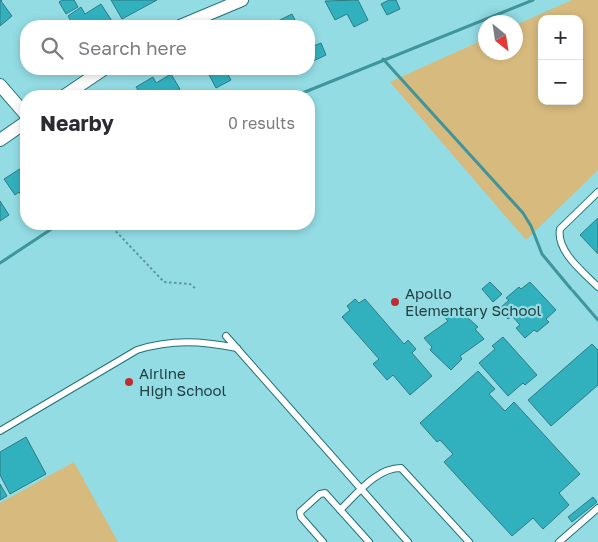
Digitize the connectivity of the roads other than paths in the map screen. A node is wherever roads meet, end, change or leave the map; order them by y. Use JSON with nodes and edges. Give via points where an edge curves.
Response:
{"nodes":[{"id":1,"x":242,"y":0,"type":"edge"},
{"id":2,"x":194,"y":20,"type":"edge"},
{"id":3,"x":95,"y":75,"type":"edge"},
{"id":4,"x":0,"y":85,"type":"edge"},
{"id":5,"x":73,"y":90,"type":"edge"},
{"id":6,"x":20,"y":108,"type":"edge"},
{"id":7,"x":20,"y":126,"type":"edge"},
{"id":8,"x":0,"y":140,"type":"edge"},
{"id":9,"x":598,"y":192,"type":"edge"},
{"id":10,"x":598,"y":287,"type":"edge"},
{"id":11,"x":226,"y":336,"type":"dead end"},
{"id":12,"x":238,"y":348,"type":"junction"},
{"id":13,"x":0,"y":431,"type":"edge"},
{"id":14,"x":362,"y":490,"type":"junction"},
{"id":15,"x":598,"y":508,"type":"edge"},
{"id":16,"x":340,"y":510,"type":"junction"},
{"id":17,"x":323,"y":542,"type":"edge"},
{"id":18,"x":369,"y":542,"type":"edge"},
{"id":19,"x":408,"y":542,"type":"edge"},
{"id":20,"x":469,"y":542,"type":"edge"},
{"id":21,"x":559,"y":542,"type":"edge"}],
"edges":[{"from":1,"to":2,"type":"street"},
{"from":3,"to":5,"type":"street"},
{"from":4,"to":6,"type":"street"},
{"from":7,"to":8,"type":"street"},
{"from":9,"to":10,"type":"lane","via":[[560,229],[559,238],[562,247]]},
{"from":11,"to":12,"type":"lane"},
{"from":12,"to":13,"type":"lane","via":[[206,342],[157,343],[137,350]]},
{"from":12,"to":14,"type":"lane"},
{"from":14,"to":16,"type":"lane"},
{"from":14,"to":19,"type":"lane"},
{"from":14,"to":20,"type":"lane","via":[[377,475],[391,468],[401,468]]},
{"from":15,"to":21,"type":"lane"},
{"from":16,"to":17,"type":"lane","via":[[325,493],[300,512],[300,518]]},
{"from":16,"to":18,"type":"lane"}]}
